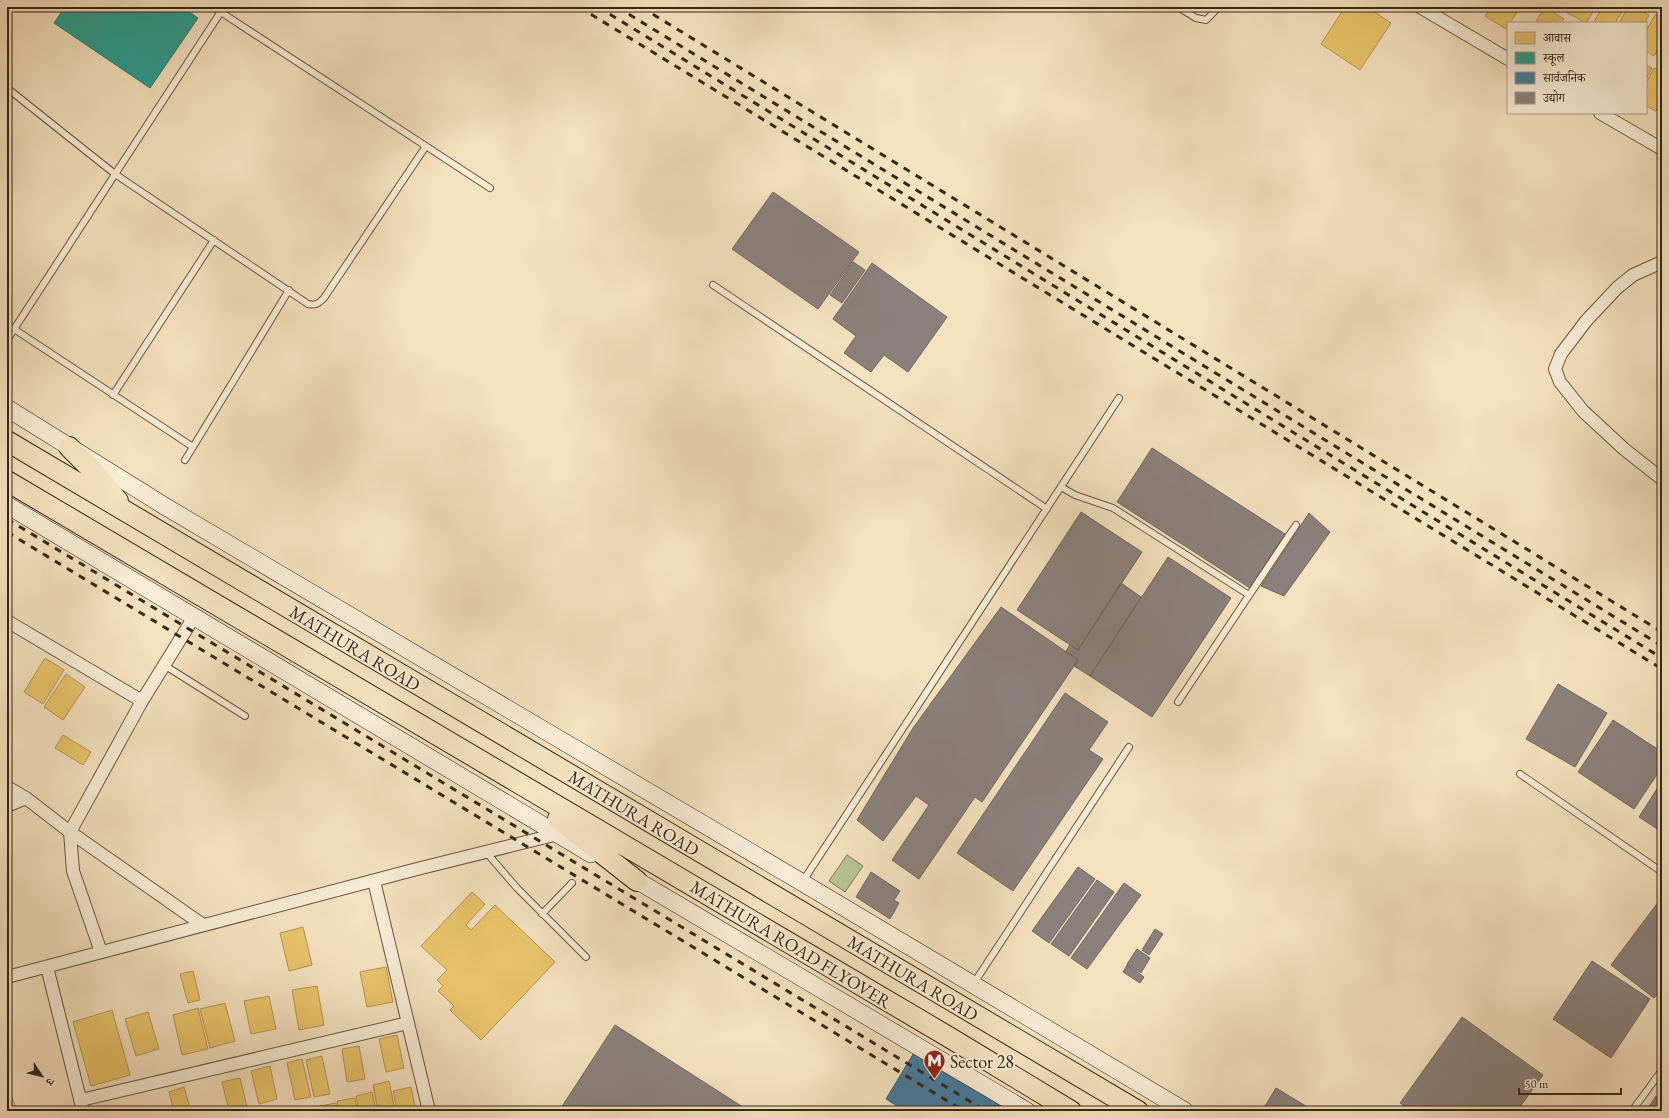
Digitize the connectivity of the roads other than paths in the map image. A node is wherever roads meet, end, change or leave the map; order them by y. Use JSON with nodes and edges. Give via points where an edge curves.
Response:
{"nodes":[{"id":1,"x":213,"y":7,"type":"edge"},
{"id":2,"x":1178,"y":7,"type":"edge"},
{"id":3,"x":1219,"y":7,"type":"edge"},
{"id":4,"x":1420,"y":7,"type":"edge"},
{"id":5,"x":222,"y":10,"type":"edge"},
{"id":6,"x":1507,"y":58,"type":"edge"},
{"id":7,"x":7,"y":88,"type":"edge"},
{"id":8,"x":1602,"y":114,"type":"edge"},
{"id":9,"x":426,"y":146,"type":"junction"},
{"id":10,"x":1662,"y":149,"type":"edge"},
{"id":11,"x":115,"y":174,"type":"junction"},
{"id":12,"x":490,"y":188,"type":"dead end"},
{"id":13,"x":214,"y":240,"type":"junction"},
{"id":14,"x":1662,"y":262,"type":"edge"},
{"id":15,"x":713,"y":285,"type":"dead end"},
{"id":16,"x":289,"y":290,"type":"junction"},
{"id":17,"x":14,"y":329,"type":"junction"},
{"id":18,"x":7,"y":340,"type":"edge"},
{"id":19,"x":113,"y":395,"type":"junction"},
{"id":20,"x":1119,"y":398,"type":"dead end"},
{"id":21,"x":7,"y":408,"type":"edge"},
{"id":22,"x":7,"y":441,"type":"edge"},
{"id":23,"x":69,"y":447,"type":"junction"},
{"id":24,"x":193,"y":447,"type":"junction"},
{"id":25,"x":185,"y":460,"type":"dead end"},
{"id":26,"x":1662,"y":479,"type":"edge"},
{"id":27,"x":7,"y":481,"type":"edge"},
{"id":28,"x":1061,"y":487,"type":"junction"},
{"id":29,"x":7,"y":505,"type":"edge"},
{"id":30,"x":1047,"y":509,"type":"junction"},
{"id":31,"x":130,"y":514,"type":"junction"},
{"id":32,"x":1296,"y":525,"type":"dead end"},
{"id":33,"x":1249,"y":595,"type":"junction"},
{"id":34,"x":194,"y":617,"type":"junction"},
{"id":35,"x":7,"y":621,"type":"edge"},
{"id":36,"x":164,"y":665,"type":"junction"},
{"id":37,"x":142,"y":701,"type":"junction"},
{"id":38,"x":1178,"y":702,"type":"dead end"},
{"id":39,"x":245,"y":716,"type":"dead end"},
{"id":40,"x":1129,"y":748,"type":"dead end"},
{"id":41,"x":1520,"y":774,"type":"dead end"},
{"id":42,"x":510,"y":778,"type":"junction"},
{"id":43,"x":7,"y":787,"type":"edge"},
{"id":44,"x":26,"y":798,"type":"junction"},
{"id":45,"x":7,"y":806,"type":"edge"},
{"id":46,"x":70,"y":832,"type":"junction"},
{"id":47,"x":558,"y":834,"type":"junction"},
{"id":48,"x":486,"y":852,"type":"junction"},
{"id":49,"x":1662,"y":872,"type":"edge"},
{"id":50,"x":374,"y":881,"type":"junction"},
{"id":51,"x":637,"y":881,"type":"junction"},
{"id":52,"x":572,"y":882,"type":"dead end"},
{"id":53,"x":802,"y":883,"type":"junction"},
{"id":54,"x":542,"y":914,"type":"junction"},
{"id":55,"x":203,"y":925,"type":"junction"},
{"id":56,"x":101,"y":952,"type":"junction"},
{"id":57,"x":586,"y":957,"type":"dead end"},
{"id":58,"x":47,"y":967,"type":"junction"},
{"id":59,"x":7,"y":977,"type":"edge"},
{"id":60,"x":973,"y":984,"type":"junction"},
{"id":61,"x":408,"y":1023,"type":"junction"},
{"id":62,"x":1662,"y":1070,"type":"edge"},
{"id":63,"x":82,"y":1106,"type":"edge"},
{"id":64,"x":429,"y":1111,"type":"edge"},
{"id":65,"x":1027,"y":1111,"type":"edge"},
{"id":66,"x":1070,"y":1111,"type":"edge"},
{"id":67,"x":1138,"y":1111,"type":"edge"},
{"id":68,"x":1185,"y":1111,"type":"edge"},
{"id":69,"x":1632,"y":1111,"type":"edge"}],
"edges":[{"from":1,"to":5,"type":"lane"},
{"from":2,"to":3,"type":"lane","via":[[1196,18],[1206,20]]},
{"from":4,"to":6,"type":"street"},
{"from":5,"to":9,"type":"lane"},
{"from":5,"to":11,"type":"lane"},
{"from":7,"to":11,"type":"lane"},
{"from":8,"to":10,"type":"street"},
{"from":9,"to":12,"type":"lane"},
{"from":9,"to":16,"type":"lane","via":[[324,298],[317,304],[308,304]]},
{"from":11,"to":13,"type":"lane"},
{"from":11,"to":17,"type":"lane"},
{"from":13,"to":16,"type":"lane"},
{"from":13,"to":19,"type":"lane"},
{"from":14,"to":26,"type":"street","via":[[1633,275],[1617,288],[1586,321],[1561,354],[1555,369],[1560,382],[1583,411],[1624,449]]},
{"from":15,"to":30,"type":"lane"},
{"from":16,"to":24,"type":"lane"},
{"from":17,"to":18,"type":"lane"},
{"from":17,"to":19,"type":"lane"},
{"from":19,"to":24,"type":"lane"},
{"from":20,"to":28,"type":"lane"},
{"from":21,"to":23,"type":"main road"},
{"from":22,"to":31,"type":"highway"},
{"from":23,"to":31,"type":"highway"},
{"from":23,"to":53,"type":"main road"},
{"from":24,"to":25,"type":"lane"},
{"from":27,"to":42,"type":"highway","name":"MATHURA ROAD"},
{"from":28,"to":30,"type":"lane"},
{"from":28,"to":33,"type":"lane","via":[[1075,495],[1113,508]]},
{"from":29,"to":34,"type":"main road"},
{"from":30,"to":53,"type":"lane"},
{"from":31,"to":67,"type":"highway","name":"MATHURA ROAD"},
{"from":32,"to":33,"type":"lane"},
{"from":33,"to":38,"type":"lane"},
{"from":34,"to":36,"type":"street"},
{"from":34,"to":47,"type":"main road"},
{"from":35,"to":37,"type":"street"},
{"from":36,"to":37,"type":"street"},
{"from":36,"to":39,"type":"lane"},
{"from":37,"to":46,"type":"street"},
{"from":40,"to":60,"type":"lane"},
{"from":41,"to":49,"type":"lane"},
{"from":42,"to":51,"type":"highway"},
{"from":42,"to":66,"type":"highway","name":"MATHURA ROAD FLYOVER"},
{"from":43,"to":44,"type":"street"},
{"from":44,"to":45,"type":"street"},
{"from":44,"to":46,"type":"street"},
{"from":46,"to":55,"type":"street"},
{"from":46,"to":56,"type":"street","via":[[73,871]]},
{"from":47,"to":48,"type":"street"},
{"from":47,"to":51,"type":"main road"},
{"from":48,"to":50,"type":"street"},
{"from":48,"to":54,"type":"lane"},
{"from":50,"to":55,"type":"street"},
{"from":50,"to":61,"type":"street"},
{"from":51,"to":65,"type":"main road"},
{"from":52,"to":54,"type":"lane"},
{"from":53,"to":60,"type":"main road"},
{"from":54,"to":57,"type":"lane"},
{"from":55,"to":56,"type":"street"},
{"from":56,"to":58,"type":"street"},
{"from":58,"to":59,"type":"street"},
{"from":58,"to":63,"type":"street"},
{"from":60,"to":68,"type":"main road"},
{"from":61,"to":63,"type":"street"},
{"from":61,"to":64,"type":"street"},
{"from":62,"to":69,"type":"lane"}]}
